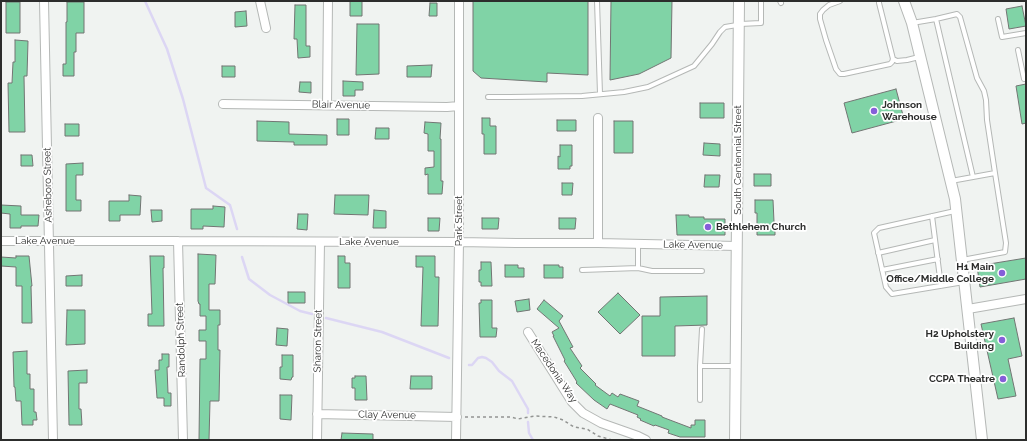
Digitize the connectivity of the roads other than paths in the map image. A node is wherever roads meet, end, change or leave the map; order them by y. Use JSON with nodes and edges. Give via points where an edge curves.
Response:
{"nodes":[{"id":1,"x":44,"y":1,"type":"edge"},
{"id":2,"x":260,"y":1,"type":"edge"},
{"id":3,"x":328,"y":1,"type":"edge"},
{"id":4,"x":459,"y":1,"type":"edge"},
{"id":5,"x":597,"y":1,"type":"edge"},
{"id":6,"x":739,"y":1,"type":"edge"},
{"id":7,"x":761,"y":1,"type":"edge"},
{"id":8,"x":840,"y":1,"type":"edge"},
{"id":9,"x":904,"y":1,"type":"edge"},
{"id":10,"x":878,"y":2,"type":"edge"},
{"id":11,"x":936,"y":19,"type":"junction"},
{"id":12,"x":998,"y":19,"type":"dead end"},
{"id":13,"x":912,"y":23,"type":"junction"},
{"id":14,"x":739,"y":24,"type":"junction"},
{"id":15,"x":266,"y":28,"type":"dead end"},
{"id":16,"x":1026,"y":33,"type":"edge"},
{"id":17,"x":1018,"y":50,"type":"dead end"},
{"id":18,"x":920,"y":57,"type":"junction"},
{"id":19,"x":893,"y":59,"type":"junction"},
{"id":20,"x":1026,"y":79,"type":"edge"},
{"id":21,"x":600,"y":94,"type":"junction"},
{"id":22,"x":488,"y":96,"type":"dead end"},
{"id":23,"x":223,"y":104,"type":"dead end"},
{"id":24,"x":327,"y":105,"type":"junction"},
{"id":25,"x":459,"y":106,"type":"junction"},
{"id":26,"x":598,"y":118,"type":"dead end"},
{"id":27,"x":995,"y":173,"type":"junction"},
{"id":28,"x":973,"y":177,"type":"junction"},
{"id":29,"x":951,"y":181,"type":"junction"},
{"id":30,"x":957,"y":210,"type":"junction"},
{"id":31,"x":932,"y":216,"type":"junction"},
{"id":32,"x":935,"y":240,"type":"junction"},
{"id":33,"x":1,"y":241,"type":"edge"},
{"id":34,"x":49,"y":241,"type":"junction"},
{"id":35,"x":178,"y":241,"type":"junction"},
{"id":36,"x":320,"y":242,"type":"junction"},
{"id":37,"x":459,"y":242,"type":"junction"},
{"id":38,"x":598,"y":243,"type":"junction"},
{"id":39,"x":638,"y":244,"type":"junction"},
{"id":40,"x":737,"y":246,"type":"junction"},
{"id":41,"x":878,"y":253,"type":"junction"},
{"id":42,"x":938,"y":259,"type":"junction"},
{"id":43,"x":962,"y":260,"type":"junction"},
{"id":44,"x":638,"y":268,"type":"junction"},
{"id":45,"x":582,"y":270,"type":"dead end"},
{"id":46,"x":702,"y":270,"type":"dead end"},
{"id":47,"x":882,"y":270,"type":"junction"},
{"id":48,"x":964,"y":282,"type":"junction"},
{"id":49,"x":942,"y":286,"type":"junction"},
{"id":50,"x":1026,"y":299,"type":"edge"},
{"id":51,"x":968,"y":309,"type":"junction"},
{"id":52,"x":702,"y":329,"type":"dead end"},
{"id":53,"x":528,"y":332,"type":"dead end"},
{"id":54,"x":700,"y":366,"type":"junction"},
{"id":55,"x":736,"y":366,"type":"junction"},
{"id":56,"x":700,"y":400,"type":"dead end"},
{"id":57,"x":317,"y":414,"type":"junction"},
{"id":58,"x":457,"y":417,"type":"junction"},
{"id":59,"x":53,"y":440,"type":"edge"},
{"id":60,"x":184,"y":440,"type":"edge"},
{"id":61,"x":317,"y":440,"type":"edge"},
{"id":62,"x":456,"y":440,"type":"edge"},
{"id":63,"x":646,"y":440,"type":"edge"},
{"id":64,"x":735,"y":440,"type":"edge"},
{"id":65,"x":982,"y":440,"type":"edge"}],
"edges":[{"from":1,"to":34,"type":"street","name":"Asheboro Street"},
{"from":2,"to":15,"type":"street"},
{"from":3,"to":24,"type":"street"},
{"from":4,"to":25,"type":"street","name":"Park Street"},
{"from":5,"to":21,"type":"lane"},
{"from":6,"to":14,"type":"street","name":"South Centennial Street"},
{"from":7,"to":14,"type":"lane","via":[[762,23]]},
{"from":8,"to":19,"type":"lane","via":[[823,10],[820,19],[836,69],[840,74],[890,64]]},
{"from":9,"to":13,"type":"street"},
{"from":10,"to":19,"type":"lane"},
{"from":11,"to":13,"type":"lane"},
{"from":11,"to":27,"type":"lane","via":[[957,14],[960,17],[977,78],[984,91]]},
{"from":11,"to":28,"type":"lane"},
{"from":12,"to":16,"type":"lane","via":[[1002,37]]},
{"from":13,"to":18,"type":"street"},
{"from":14,"to":21,"type":"lane","via":[[726,27],[720,32],[694,66],[648,88]]},
{"from":14,"to":40,"type":"street","name":"South Centennial Street"},
{"from":17,"to":20,"type":"lane"},
{"from":18,"to":19,"type":"lane","via":[[897,61]]},
{"from":18,"to":29,"type":"street"},
{"from":21,"to":22,"type":"lane"},
{"from":23,"to":24,"type":"street","name":"Blair Avenue"},
{"from":24,"to":25,"type":"street","name":"Blair Avenue"},
{"from":25,"to":37,"type":"street","name":"Park Street"},
{"from":26,"to":38,"type":"street"},
{"from":27,"to":28,"type":"lane"},
{"from":27,"to":43,"type":"lane","via":[[1006,243],[1005,252]]},
{"from":28,"to":29,"type":"lane"},
{"from":29,"to":30,"type":"street"},
{"from":30,"to":31,"type":"lane"},
{"from":30,"to":43,"type":"street"},
{"from":31,"to":32,"type":"lane"},
{"from":31,"to":41,"type":"lane","via":[[879,228],[874,233]]},
{"from":32,"to":41,"type":"lane"},
{"from":32,"to":42,"type":"lane"},
{"from":33,"to":34,"type":"street","name":"Lake Avenue"},
{"from":34,"to":35,"type":"street","name":"Lake Avenue"},
{"from":34,"to":59,"type":"street","name":"Asheboro Street"},
{"from":35,"to":36,"type":"street","name":"Lake Avenue"},
{"from":35,"to":60,"type":"street","name":"Randolph Street"},
{"from":36,"to":37,"type":"street","name":"Lake Avenue"},
{"from":36,"to":57,"type":"street","name":"Sharon Street"},
{"from":37,"to":38,"type":"street","name":"Lake Avenue"},
{"from":37,"to":58,"type":"street","name":"Park Street"},
{"from":38,"to":39,"type":"street","name":"Lake Avenue"},
{"from":39,"to":40,"type":"street","name":"Lake Avenue"},
{"from":39,"to":44,"type":"lane"},
{"from":40,"to":55,"type":"street","name":"South Centennial Street"},
{"from":41,"to":47,"type":"lane"},
{"from":42,"to":47,"type":"lane"},
{"from":42,"to":49,"type":"lane"},
{"from":43,"to":48,"type":"street"},
{"from":44,"to":45,"type":"lane"},
{"from":44,"to":46,"type":"lane","via":[[652,271]]},
{"from":47,"to":49,"type":"lane","via":[[886,287],[892,294]]},
{"from":48,"to":49,"type":"lane"},
{"from":48,"to":51,"type":"street"},
{"from":50,"to":51,"type":"street"},
{"from":51,"to":65,"type":"street"},
{"from":52,"to":54,"type":"lane"},
{"from":53,"to":63,"type":"street","name":"Macedonia Way","via":[[572,402],[584,413],[601,423]]},
{"from":54,"to":55,"type":"lane"},
{"from":54,"to":56,"type":"lane"},
{"from":55,"to":64,"type":"street","name":"South Centennial Street"},
{"from":57,"to":58,"type":"street","name":"Clay Avenue"},
{"from":57,"to":61,"type":"street","name":"Sharon Street"},
{"from":58,"to":62,"type":"street","name":"Park Street"}]}
